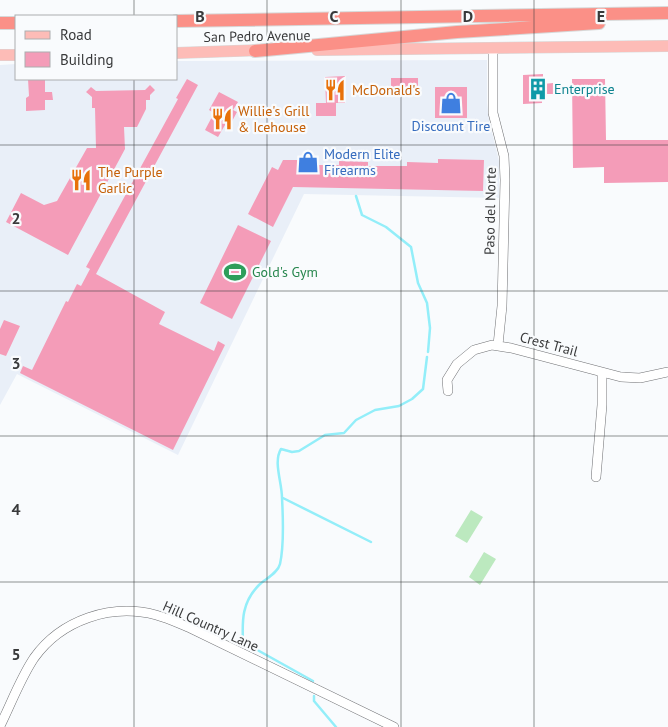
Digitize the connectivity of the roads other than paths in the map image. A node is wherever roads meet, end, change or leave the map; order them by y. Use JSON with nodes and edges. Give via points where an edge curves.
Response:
{"nodes":[{"id":1,"x":668,"y":13,"type":"edge"},
{"id":2,"x":668,"y":18,"type":"edge"},
{"id":3,"x":178,"y":21,"type":"edge"},
{"id":4,"x":15,"y":23,"type":"edge"},
{"id":5,"x":0,"y":24,"type":"edge"},
{"id":6,"x":668,"y":46,"type":"edge"},
{"id":7,"x":493,"y":48,"type":"junction"},
{"id":8,"x":255,"y":50,"type":"junction"},
{"id":9,"x":178,"y":52,"type":"edge"},
{"id":10,"x":0,"y":55,"type":"edge"},
{"id":11,"x":15,"y":55,"type":"edge"},
{"id":12,"x":498,"y":345,"type":"junction"},
{"id":13,"x":602,"y":372,"type":"junction"},
{"id":14,"x":668,"y":372,"type":"edge"},
{"id":15,"x":448,"y":391,"type":"dead end"},
{"id":16,"x":596,"y":477,"type":"dead end"},
{"id":17,"x":0,"y":726,"type":"edge"},
{"id":18,"x":394,"y":727,"type":"edge"}],
"edges":[{"from":1,"to":3,"type":"highway"},
{"from":2,"to":8,"type":"highway"},
{"from":4,"to":5,"type":"highway"},
{"from":6,"to":7,"type":"main road","name":"San Pedro Avenue"},
{"from":7,"to":8,"type":"main road","name":"San Pedro Avenue"},
{"from":7,"to":12,"type":"street","name":"Paso del Norte","via":[[493,113],[504,156],[506,180]]},
{"from":8,"to":9,"type":"main road","name":"San Pedro Avenue"},
{"from":10,"to":11,"type":"main road"},
{"from":12,"to":13,"type":"street","name":"Crest Trail"},
{"from":12,"to":15,"type":"street","name":"Crest Trail","via":[[482,347],[467,354],[451,372],[447,380]]},
{"from":13,"to":14,"type":"street","name":"Crest Trail","via":[[640,378]]},
{"from":13,"to":16,"type":"street"},
{"from":17,"to":18,"type":"street","name":"Hill Country Lane","via":[[30,666],[48,642],[81,621],[114,612],[156,615],[188,627]]}]}
